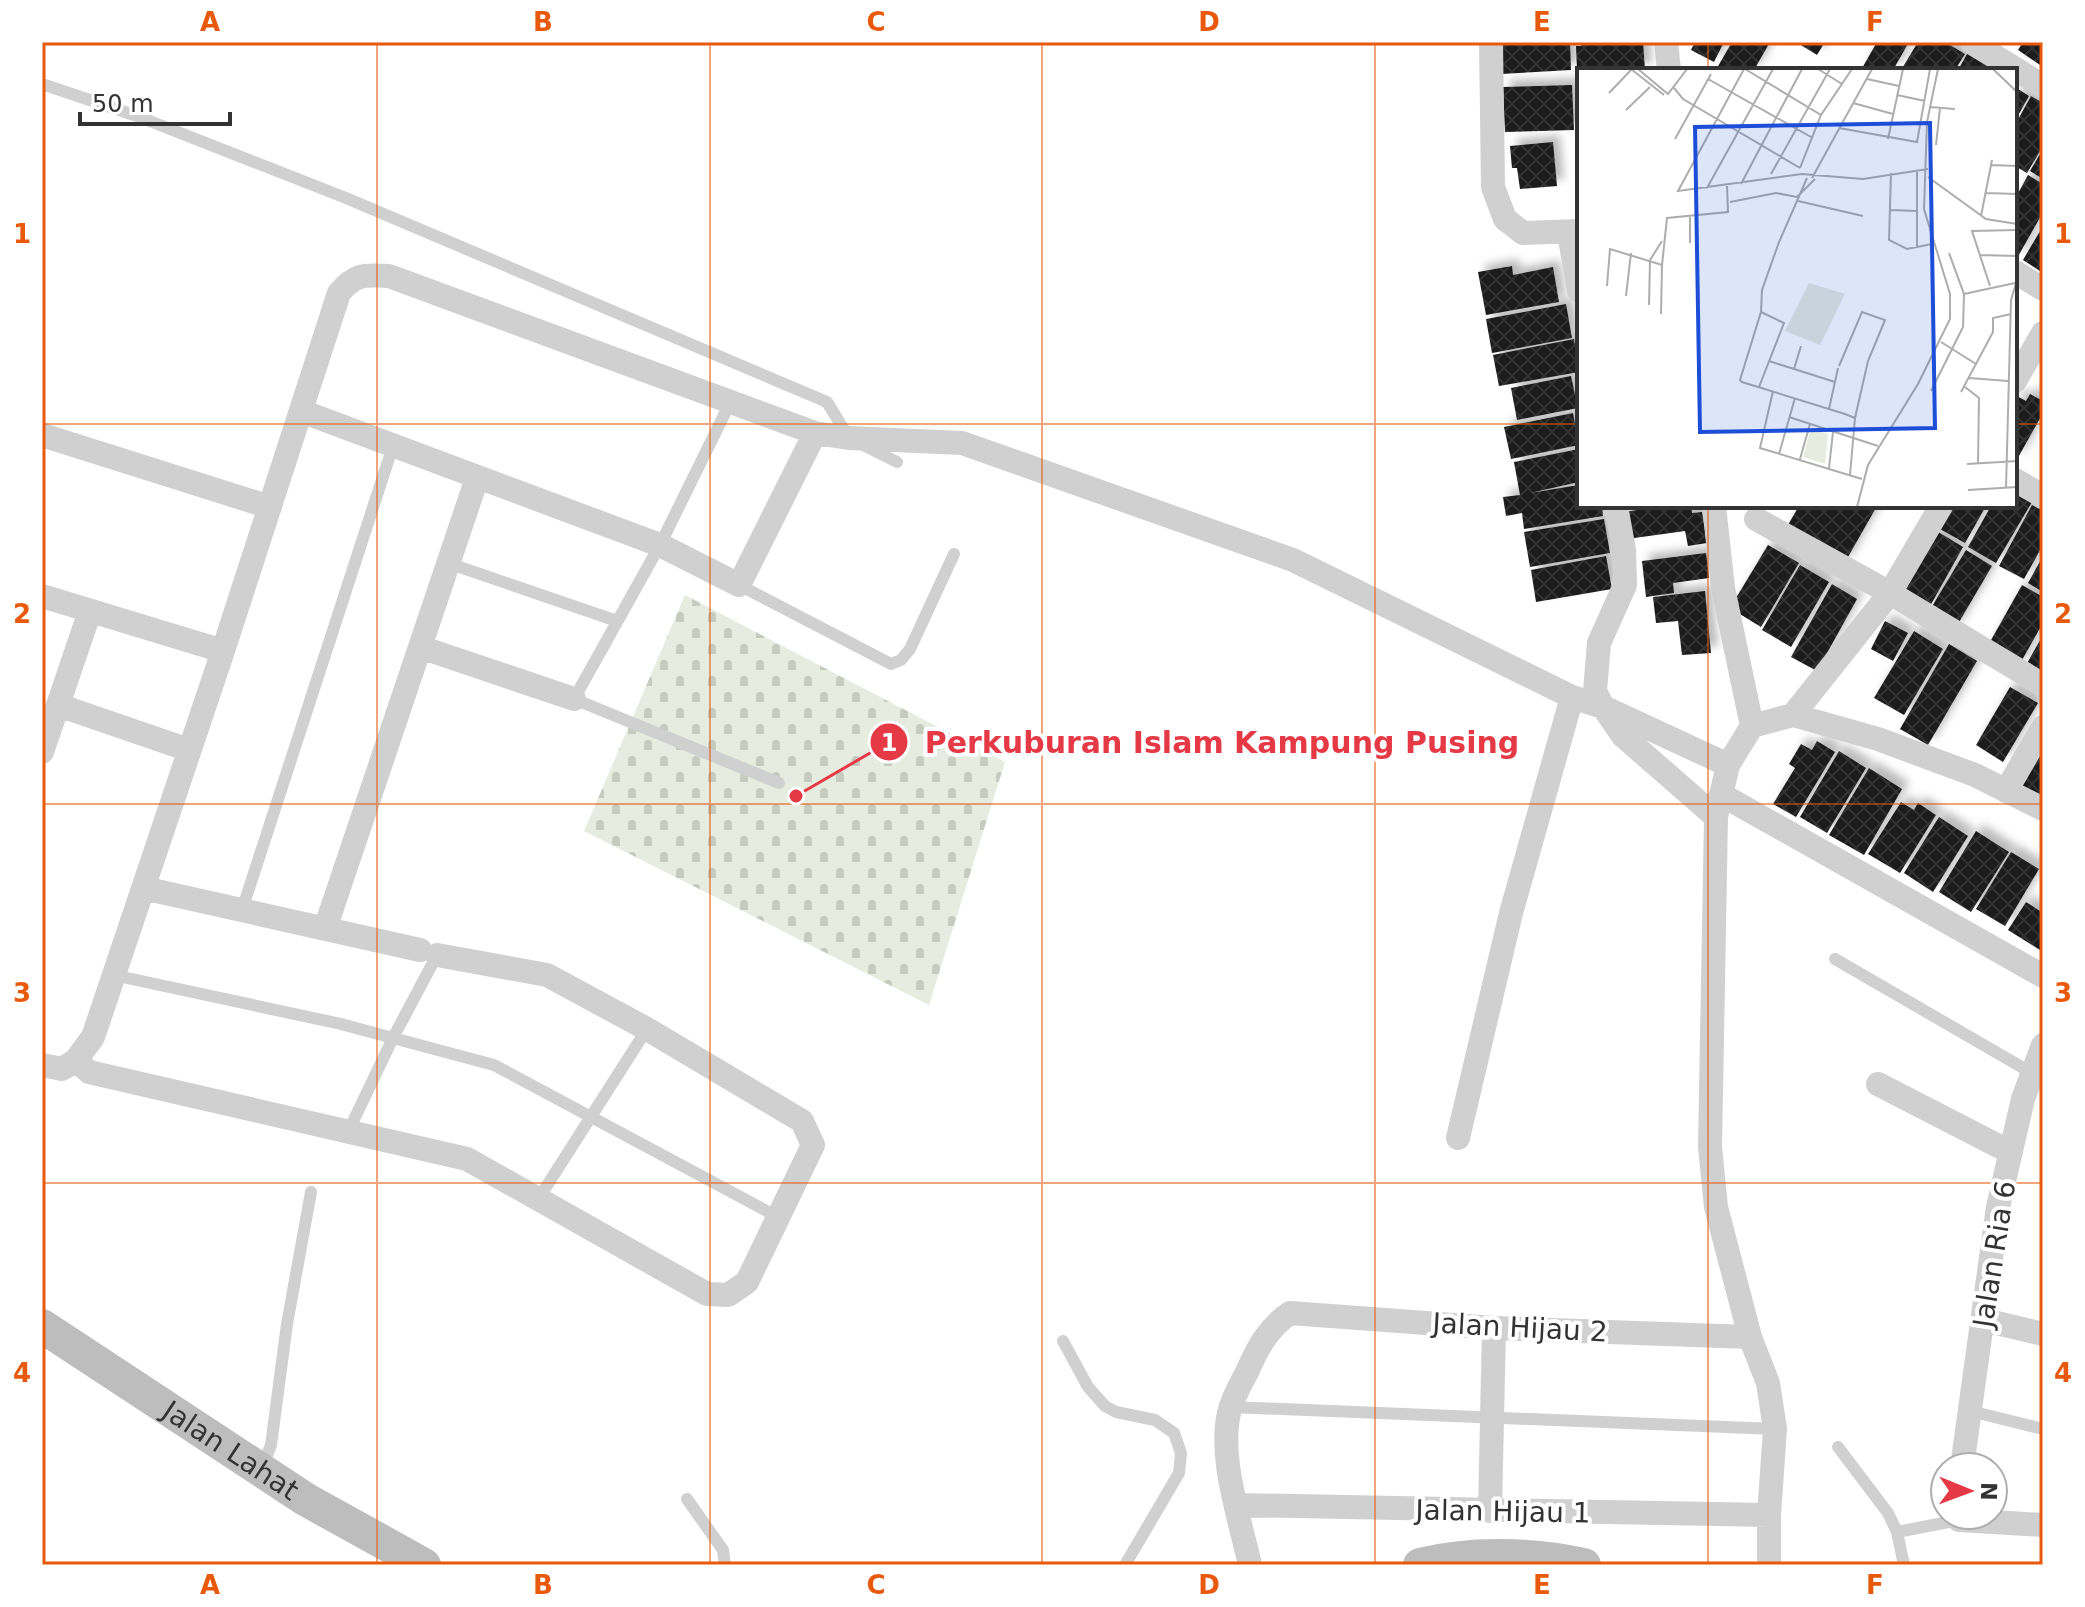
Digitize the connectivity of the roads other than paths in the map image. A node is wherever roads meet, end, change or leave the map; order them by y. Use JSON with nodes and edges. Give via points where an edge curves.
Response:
{"nodes":[{"id":1,"x":1491,"y":42,"type":"edge"},
{"id":2,"x":1666,"y":42,"type":"edge"},
{"id":3,"x":1972,"y":42,"type":"edge"},
{"id":4,"x":1669,"y":68,"type":"edge"},
{"id":5,"x":2014,"y":68,"type":"edge"},
{"id":6,"x":2017,"y":70,"type":"edge"},
{"id":7,"x":42,"y":84,"type":"edge"},
{"id":8,"x":2043,"y":86,"type":"edge"},
{"id":9,"x":1574,"y":232,"type":"edge"},
{"id":10,"x":1577,"y":267,"type":"edge"},
{"id":11,"x":2017,"y":273,"type":"edge"},
{"id":12,"x":2043,"y":289,"type":"edge"},
{"id":13,"x":2043,"y":333,"type":"edge"},
{"id":14,"x":2017,"y":378,"type":"edge"},
{"id":15,"x":730,"y":403,"type":"junction"},
{"id":16,"x":301,"y":411,"type":"junction"},
{"id":17,"x":815,"y":433,"type":"junction"},
{"id":18,"x":42,"y":435,"type":"edge"},
{"id":19,"x":849,"y":438,"type":"junction"},
{"id":20,"x":393,"y":446,"type":"junction"},
{"id":21,"x":897,"y":462,"type":"dead end"},
{"id":22,"x":477,"y":478,"type":"junction"},
{"id":23,"x":2017,"y":481,"type":"edge"},
{"id":24,"x":2043,"y":496,"type":"edge"},
{"id":25,"x":270,"y":507,"type":"junction"},
{"id":26,"x":1616,"y":508,"type":"edge"},
{"id":27,"x":1714,"y":508,"type":"edge"},
{"id":28,"x":1940,"y":508,"type":"edge"},
{"id":29,"x":1756,"y":519,"type":"dead end"},
{"id":30,"x":660,"y":545,"type":"junction"},
{"id":31,"x":954,"y":554,"type":"dead end"},
{"id":32,"x":448,"y":563,"type":"junction"},
{"id":33,"x":739,"y":585,"type":"junction"},
{"id":34,"x":1890,"y":593,"type":"junction"},
{"id":35,"x":42,"y":596,"type":"edge"},
{"id":36,"x":90,"y":611,"type":"junction"},
{"id":37,"x":617,"y":621,"type":"junction"},
{"id":38,"x":420,"y":647,"type":"junction"},
{"id":39,"x":223,"y":651,"type":"junction"},
{"id":40,"x":2043,"y":685,"type":"edge"},
{"id":41,"x":1572,"y":697,"type":"junction"},
{"id":42,"x":574,"y":699,"type":"junction"},
{"id":43,"x":58,"y":705,"type":"junction"},
{"id":44,"x":1603,"y":707,"type":"junction"},
{"id":45,"x":1793,"y":715,"type":"junction"},
{"id":46,"x":1752,"y":726,"type":"junction"},
{"id":47,"x":2043,"y":727,"type":"edge"},
{"id":48,"x":42,"y":750,"type":"edge"},
{"id":49,"x":189,"y":750,"type":"junction"},
{"id":50,"x":1728,"y":765,"type":"junction"},
{"id":51,"x":779,"y":783,"type":"dead end"},
{"id":52,"x":2006,"y":791,"type":"junction"},
{"id":53,"x":1719,"y":806,"type":"junction"},
{"id":54,"x":2043,"y":809,"type":"edge"},
{"id":55,"x":143,"y":888,"type":"junction"},
{"id":56,"x":242,"y":910,"type":"junction"},
{"id":57,"x":325,"y":929,"type":"junction"},
{"id":58,"x":429,"y":952,"type":"junction"},
{"id":59,"x":1835,"y":959,"type":"dead end"},
{"id":60,"x":113,"y":975,"type":"junction"},
{"id":61,"x":2043,"y":976,"type":"edge"},
{"id":62,"x":647,"y":1029,"type":"junction"},
{"id":63,"x":393,"y":1038,"type":"junction"},
{"id":64,"x":2043,"y":1045,"type":"edge"},
{"id":65,"x":76,"y":1060,"type":"junction"},
{"id":66,"x":42,"y":1065,"type":"edge"},
{"id":67,"x":2032,"y":1073,"type":"junction"},
{"id":68,"x":1878,"y":1084,"type":"dead end"},
{"id":69,"x":592,"y":1118,"type":"junction"},
{"id":70,"x":348,"y":1132,"type":"junction"},
{"id":71,"x":1458,"y":1138,"type":"dead end"},
{"id":72,"x":2010,"y":1152,"type":"junction"},
{"id":73,"x":311,"y":1192,"type":"dead end"},
{"id":74,"x":539,"y":1198,"type":"junction"},
{"id":75,"x":778,"y":1217,"type":"junction"},
{"id":76,"x":1984,"y":1320,"type":"junction"},
{"id":77,"x":42,"y":1326,"type":"edge"},
{"id":78,"x":1494,"y":1328,"type":"junction"},
{"id":79,"x":2043,"y":1334,"type":"edge"},
{"id":80,"x":1750,"y":1337,"type":"junction"},
{"id":81,"x":1063,"y":1341,"type":"dead end"},
{"id":82,"x":1230,"y":1407,"type":"junction"},
{"id":83,"x":1970,"y":1411,"type":"junction"},
{"id":84,"x":1493,"y":1418,"type":"junction"},
{"id":85,"x":1775,"y":1429,"type":"junction"},
{"id":86,"x":2043,"y":1429,"type":"edge"},
{"id":87,"x":1838,"y":1447,"type":"dead end"},
{"id":88,"x":1964,"y":1451,"type":"edge"},
{"id":89,"x":260,"y":1470,"type":"junction"},
{"id":90,"x":687,"y":1499,"type":"dead end"},
{"id":91,"x":1237,"y":1505,"type":"junction"},
{"id":92,"x":1490,"y":1511,"type":"junction"},
{"id":93,"x":1769,"y":1515,"type":"junction"},
{"id":94,"x":2009,"y":1522,"type":"edge"},
{"id":95,"x":1929,"y":1524,"type":"edge"},
{"id":96,"x":2043,"y":1525,"type":"edge"},
{"id":97,"x":1897,"y":1532,"type":"junction"},
{"id":98,"x":415,"y":1563,"type":"edge"},
{"id":99,"x":725,"y":1565,"type":"edge"},
{"id":100,"x":1125,"y":1565,"type":"edge"},
{"id":101,"x":1250,"y":1565,"type":"edge"},
{"id":102,"x":1420,"y":1565,"type":"edge"},
{"id":103,"x":1584,"y":1565,"type":"edge"},
{"id":104,"x":1769,"y":1565,"type":"edge"},
{"id":105,"x":1904,"y":1565,"type":"edge"}],
"edges":[{"from":1,"to":9,"type":"street","via":[[1493,187],[1505,219],[1523,233]]},
{"from":2,"to":4,"type":"street"},
{"from":3,"to":5,"type":"street"},
{"from":6,"to":8,"type":"street"},
{"from":7,"to":19,"type":"lane","via":[[346,198],[814,396],[827,402]]},
{"from":9,"to":10,"type":"street"},
{"from":11,"to":12,"type":"street"},
{"from":13,"to":14,"type":"street"},
{"from":15,"to":16,"type":"street","via":[[389,276],[362,275],[339,293]]},
{"from":15,"to":17,"type":"street"},
{"from":15,"to":30,"type":"lane"},
{"from":16,"to":20,"type":"street"},
{"from":16,"to":25,"type":"street"},
{"from":17,"to":19,"type":"street"},
{"from":17,"to":33,"type":"street"},
{"from":18,"to":25,"type":"street"},
{"from":19,"to":21,"type":"lane"},
{"from":19,"to":41,"type":"street","via":[[962,443],[1293,560]]},
{"from":20,"to":22,"type":"street"},
{"from":20,"to":56,"type":"lane"},
{"from":22,"to":30,"type":"street"},
{"from":22,"to":32,"type":"street"},
{"from":23,"to":24,"type":"street"},
{"from":25,"to":39,"type":"street"},
{"from":26,"to":44,"type":"street","via":[[1625,585],[1599,643],[1595,691]]},
{"from":27,"to":46,"type":"street","via":[[1723,588]]},
{"from":28,"to":34,"type":"street"},
{"from":29,"to":34,"type":"street"},
{"from":30,"to":33,"type":"street"},
{"from":30,"to":37,"type":"lane"},
{"from":31,"to":33,"type":"lane","via":[[910,649],[891,664]]},
{"from":32,"to":37,"type":"lane"},
{"from":32,"to":38,"type":"street"},
{"from":34,"to":40,"type":"street"},
{"from":34,"to":45,"type":"street"},
{"from":35,"to":36,"type":"street"},
{"from":36,"to":39,"type":"street"},
{"from":36,"to":43,"type":"street"},
{"from":37,"to":42,"type":"lane"},
{"from":38,"to":42,"type":"street"},
{"from":38,"to":57,"type":"street"},
{"from":39,"to":49,"type":"street"},
{"from":41,"to":44,"type":"street"},
{"from":41,"to":71,"type":"street","via":[[1511,913]]},
{"from":42,"to":51,"type":"lane"},
{"from":43,"to":48,"type":"street"},
{"from":43,"to":49,"type":"street"},
{"from":44,"to":50,"type":"street"},
{"from":44,"to":53,"type":"street","via":[[1623,736]]},
{"from":45,"to":46,"type":"street"},
{"from":45,"to":52,"type":"street","via":[[1878,739]]},
{"from":46,"to":50,"type":"street"},
{"from":47,"to":52,"type":"street"},
{"from":49,"to":55,"type":"street"},
{"from":50,"to":53,"type":"street"},
{"from":52,"to":54,"type":"street"},
{"from":53,"to":61,"type":"street"},
{"from":53,"to":80,"type":"street","via":[[1710,1147],[1716,1207]]},
{"from":55,"to":56,"type":"street"},
{"from":55,"to":60,"type":"street"},
{"from":56,"to":57,"type":"street"},
{"from":57,"to":58,"type":"street"},
{"from":58,"to":62,"type":"street","via":[[547,975]]},
{"from":58,"to":63,"type":"lane"},
{"from":59,"to":67,"type":"lane"},
{"from":60,"to":63,"type":"lane"},
{"from":60,"to":65,"type":"street","via":[[93,1037]]},
{"from":62,"to":69,"type":"lane"},
{"from":62,"to":75,"type":"street","via":[[802,1121],[813,1145]]},
{"from":63,"to":69,"type":"lane","via":[[494,1065]]},
{"from":63,"to":70,"type":"lane"},
{"from":64,"to":67,"type":"street","name":"Jalan Ria 6"},
{"from":65,"to":66,"type":"street","via":[[62,1069]]},
{"from":65,"to":70,"type":"street","via":[[89,1072]]},
{"from":67,"to":72,"type":"street","name":"Jalan Ria 6"},
{"from":68,"to":72,"type":"street"},
{"from":69,"to":74,"type":"lane"},
{"from":69,"to":75,"type":"lane"},
{"from":70,"to":74,"type":"street","via":[[467,1159]]},
{"from":72,"to":76,"type":"street","name":"Jalan Ria 6"},
{"from":73,"to":89,"type":"lane","via":[[271,1445]]},
{"from":74,"to":75,"type":"street","via":[[707,1294],[728,1295],[747,1282]]},
{"from":76,"to":79,"type":"street"},
{"from":76,"to":83,"type":"street","name":"Jalan Ria 6"},
{"from":77,"to":89,"type":"main road","name":"Jalan Lahat"},
{"from":78,"to":80,"type":"street","name":"Jalan Hijau 2"},
{"from":78,"to":82,"type":"street","name":"Jalan Hijau 2","via":[[1290,1313],[1272,1325]]},
{"from":78,"to":84,"type":"street"},
{"from":80,"to":85,"type":"street","via":[[1768,1383]]},
{"from":81,"to":100,"type":"lane","via":[[1105,1406],[1155,1420],[1174,1433],[1181,1453],[1179,1473]]},
{"from":82,"to":84,"type":"lane"},
{"from":82,"to":91,"type":"street","via":[[1226,1441]]},
{"from":83,"to":86,"type":"lane"},
{"from":83,"to":88,"type":"street","name":"Jalan Ria 6"},
{"from":84,"to":85,"type":"lane"},
{"from":84,"to":92,"type":"street"},
{"from":85,"to":93,"type":"street"},
{"from":87,"to":97,"type":"lane"},
{"from":89,"to":98,"type":"main road","name":"Jalan Lahat"},
{"from":90,"to":99,"type":"lane","via":[[723,1550]]},
{"from":91,"to":92,"type":"street","name":"Jalan Hijau 1"},
{"from":91,"to":101,"type":"street"},
{"from":92,"to":93,"type":"street","name":"Jalan Hijau 1"},
{"from":93,"to":104,"type":"street"},
{"from":94,"to":96,"type":"street"},
{"from":95,"to":97,"type":"lane"},
{"from":97,"to":105,"type":"lane"},
{"from":102,"to":103,"type":"main road","via":[[1502,1556]]}]}
